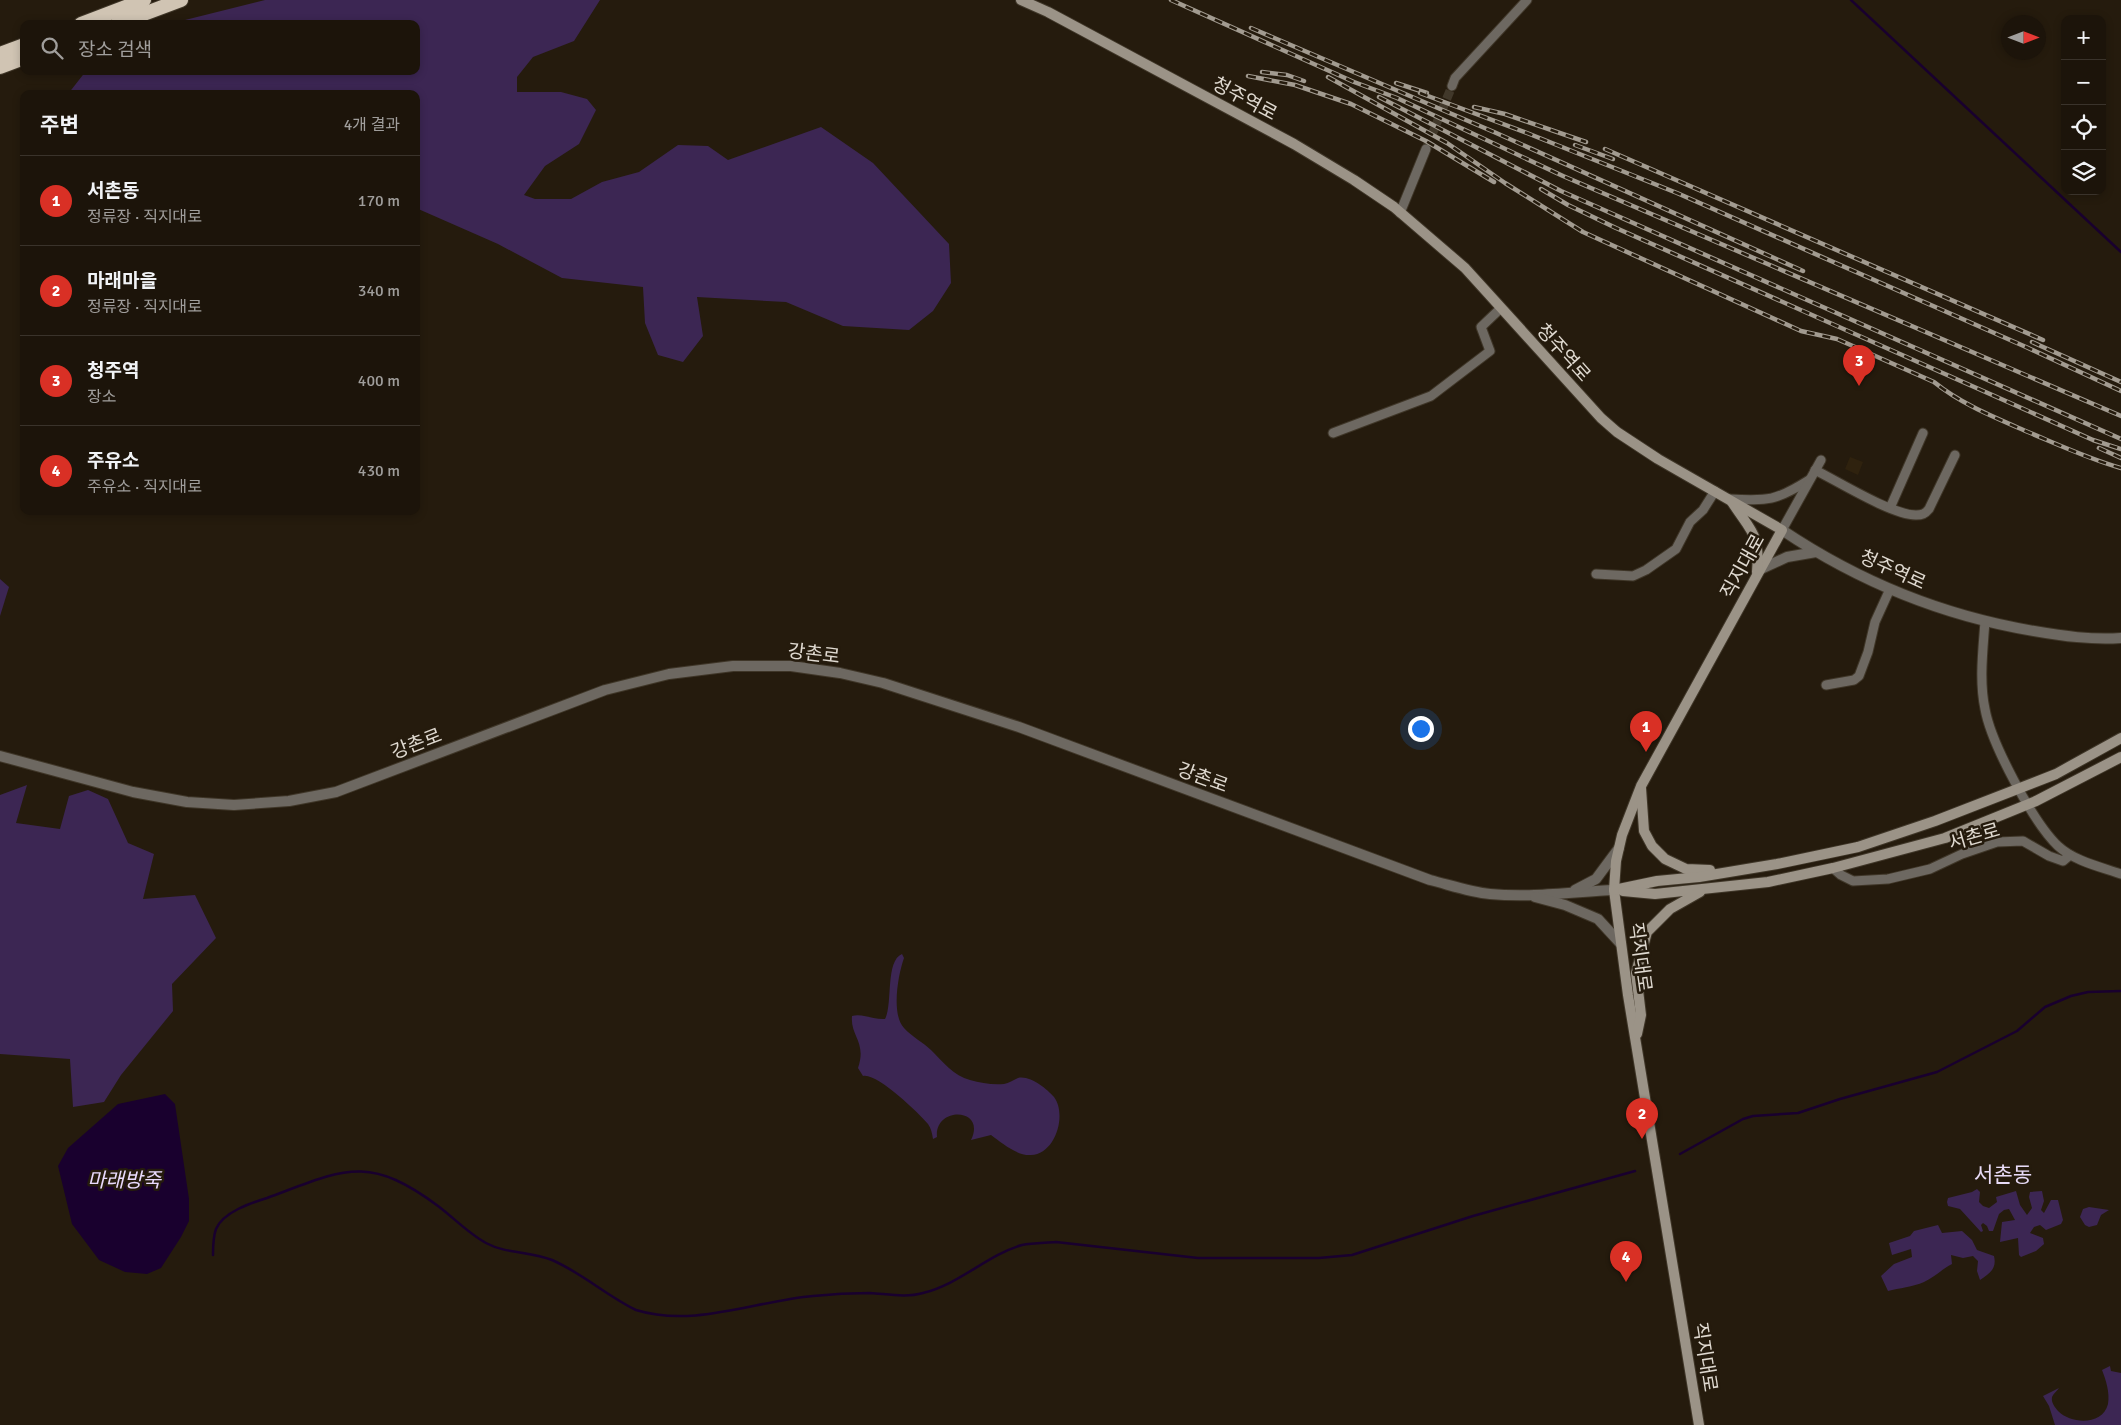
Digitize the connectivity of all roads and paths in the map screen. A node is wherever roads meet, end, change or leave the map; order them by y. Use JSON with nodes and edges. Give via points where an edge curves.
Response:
{"nodes":[{"id":1,"x":144,"y":0,"type":"edge"},
{"id":2,"x":181,"y":0,"type":"edge"},
{"id":3,"x":1021,"y":0,"type":"edge"},
{"id":4,"x":1527,"y":0,"type":"edge"},
{"id":5,"x":92,"y":20,"type":"edge"},
{"id":6,"x":128,"y":20,"type":"edge"},
{"id":7,"x":20,"y":46,"type":"edge"},
{"id":8,"x":0,"y":54,"type":"edge"},
{"id":9,"x":20,"y":60,"type":"edge"},
{"id":10,"x":0,"y":67,"type":"edge"},
{"id":11,"x":1452,"y":86,"type":"tunnel mouth"},
{"id":12,"x":1426,"y":150,"type":"tunnel mouth"},
{"id":13,"x":1400,"y":212,"type":"junction"},
{"id":14,"x":1501,"y":308,"type":"junction"},
{"id":15,"x":1923,"y":433,"type":"dead end"},
{"id":16,"x":1333,"y":434,"type":"dead end"},
{"id":17,"x":1955,"y":455,"type":"dead end"},
{"id":18,"x":1821,"y":460,"type":"dead end"},
{"id":19,"x":1815,"y":470,"type":"junction"},
{"id":20,"x":1809,"y":480,"type":"junction"},
{"id":21,"x":1716,"y":491,"type":"junction"},
{"id":22,"x":1730,"y":499,"type":"junction"},
{"id":23,"x":1890,"y":508,"type":"junction"},
{"id":24,"x":1782,"y":530,"type":"junction"},
{"id":25,"x":1816,"y":552,"type":"junction"},
{"id":26,"x":1759,"y":573,"type":"junction"},
{"id":27,"x":1596,"y":574,"type":"dead end"},
{"id":28,"x":1890,"y":589,"type":"junction"},
{"id":29,"x":1985,"y":621,"type":"junction"},
{"id":30,"x":2121,"y":638,"type":"edge"},
{"id":31,"x":1826,"y":685,"type":"dead end"},
{"id":32,"x":2121,"y":738,"type":"edge"},
{"id":33,"x":0,"y":756,"type":"edge"},
{"id":34,"x":2121,"y":757,"type":"edge"},
{"id":35,"x":1641,"y":786,"type":"junction"},
{"id":36,"x":2020,"y":788,"type":"junction"},
{"id":37,"x":2028,"y":804,"type":"junction"},
{"id":38,"x":1619,"y":848,"type":"junction"},
{"id":39,"x":2070,"y":854,"type":"junction"},
{"id":40,"x":1833,"y":868,"type":"junction"},
{"id":41,"x":1731,"y":872,"type":"junction"},
{"id":42,"x":2121,"y":874,"type":"edge"},
{"id":43,"x":1705,"y":889,"type":"junction"},
{"id":44,"x":1614,"y":890,"type":"junction"},
{"id":45,"x":1569,"y":892,"type":"junction"},
{"id":46,"x":1527,"y":894,"type":"junction"},
{"id":47,"x":1621,"y":944,"type":"junction"},
{"id":48,"x":1636,"y":1039,"type":"junction"},
{"id":49,"x":1700,"y":1425,"type":"edge"}],
"edges":[{"from":1,"to":5,"type":"highway"},
{"from":2,"to":6,"type":"highway"},
{"from":3,"to":13,"type":"main road","name":"청주역로","via":[[1294,144]]},
{"from":4,"to":11,"type":"street","via":[[1455,78]]},
{"from":7,"to":8,"type":"highway"},
{"from":9,"to":10,"type":"highway"},
{"from":12,"to":13,"type":"street"},
{"from":13,"to":14,"type":"main road","name":"청주역로","via":[[1465,268]]},
{"from":14,"to":16,"type":"street","via":[[1481,327],[1490,351],[1431,396]]},
{"from":14,"to":21,"type":"main road","name":"청주역로","via":[[1617,432]]},
{"from":15,"to":23,"type":"street"},
{"from":17,"to":23,"type":"street","via":[[1929,510],[1924,514],[1911,515]]},
{"from":18,"to":19,"type":"street"},
{"from":19,"to":20,"type":"street"},
{"from":19,"to":23,"type":"street"},
{"from":20,"to":22,"type":"street","via":[[1764,501]]},
{"from":20,"to":24,"type":"street"},
{"from":21,"to":22,"type":"main road","name":"청주역로"},
{"from":21,"to":27,"type":"street","via":[[1690,522],[1676,549],[1646,570],[1633,576]]},
{"from":22,"to":24,"type":"main road","name":"청주역로"},
{"from":22,"to":26,"type":"main road","via":[[1756,538]]},
{"from":24,"to":25,"type":"street","name":"청주역로"},
{"from":24,"to":26,"type":"main road","name":"직지대로"},
{"from":25,"to":26,"type":"street","via":[[1786,557]]},
{"from":25,"to":28,"type":"street","name":"청주역로"},
{"from":26,"to":35,"type":"main road","name":"직지대로"},
{"from":28,"to":29,"type":"street","name":"청주역로","via":[[1920,602]]},
{"from":28,"to":31,"type":"street","via":[[1875,622],[1859,676],[1854,680]]},
{"from":29,"to":30,"type":"street","name":"청주역로","via":[[2067,637]]},
{"from":29,"to":36,"type":"street","via":[[1982,673],[1985,708],[1992,737]]},
{"from":32,"to":36,"type":"main road","via":[[2056,774]]},
{"from":33,"to":46,"type":"street","name":"강촌로","via":[[133,792],[188,802],[234,805],[289,801],[336,792],[605,690],[670,674],[733,666],[791,666],[883,683],[1019,727],[1430,880],[1488,894]]},
{"from":34,"to":37,"type":"main road"},
{"from":35,"to":38,"type":"main road","name":"직지대로"},
{"from":35,"to":41,"type":"main road","via":[[1644,832],[1665,859],[1686,869]]},
{"from":36,"to":37,"type":"street"},
{"from":36,"to":41,"type":"main road","via":[[1858,847]]},
{"from":37,"to":39,"type":"street","via":[[2059,847]]},
{"from":37,"to":40,"type":"main road","via":[[1945,838]]},
{"from":38,"to":44,"type":"main road","name":"직지대로"},
{"from":38,"to":45,"type":"street","via":[[1596,879]]},
{"from":39,"to":40,"type":"street","name":"서촌로","via":[[2063,860],[2023,841],[1997,842],[1930,868],[1888,879],[1853,880]]},
{"from":39,"to":42,"type":"street","name":"서촌로"},
{"from":40,"to":43,"type":"main road","via":[[1768,882]]},
{"from":41,"to":44,"type":"main road"},
{"from":43,"to":44,"type":"main road","via":[[1655,894]]},
{"from":43,"to":48,"type":"main road","via":[[1670,909],[1648,932],[1636,973],[1641,1016]]},
{"from":44,"to":45,"type":"street","name":"강촌로"},
{"from":44,"to":47,"type":"main road","name":"직지대로"},
{"from":45,"to":46,"type":"street","name":"강촌로"},
{"from":46,"to":47,"type":"street","via":[[1598,919]]},
{"from":47,"to":48,"type":"main road","name":"직지대로"},
{"from":48,"to":49,"type":"main road","name":"직지대로"}]}
